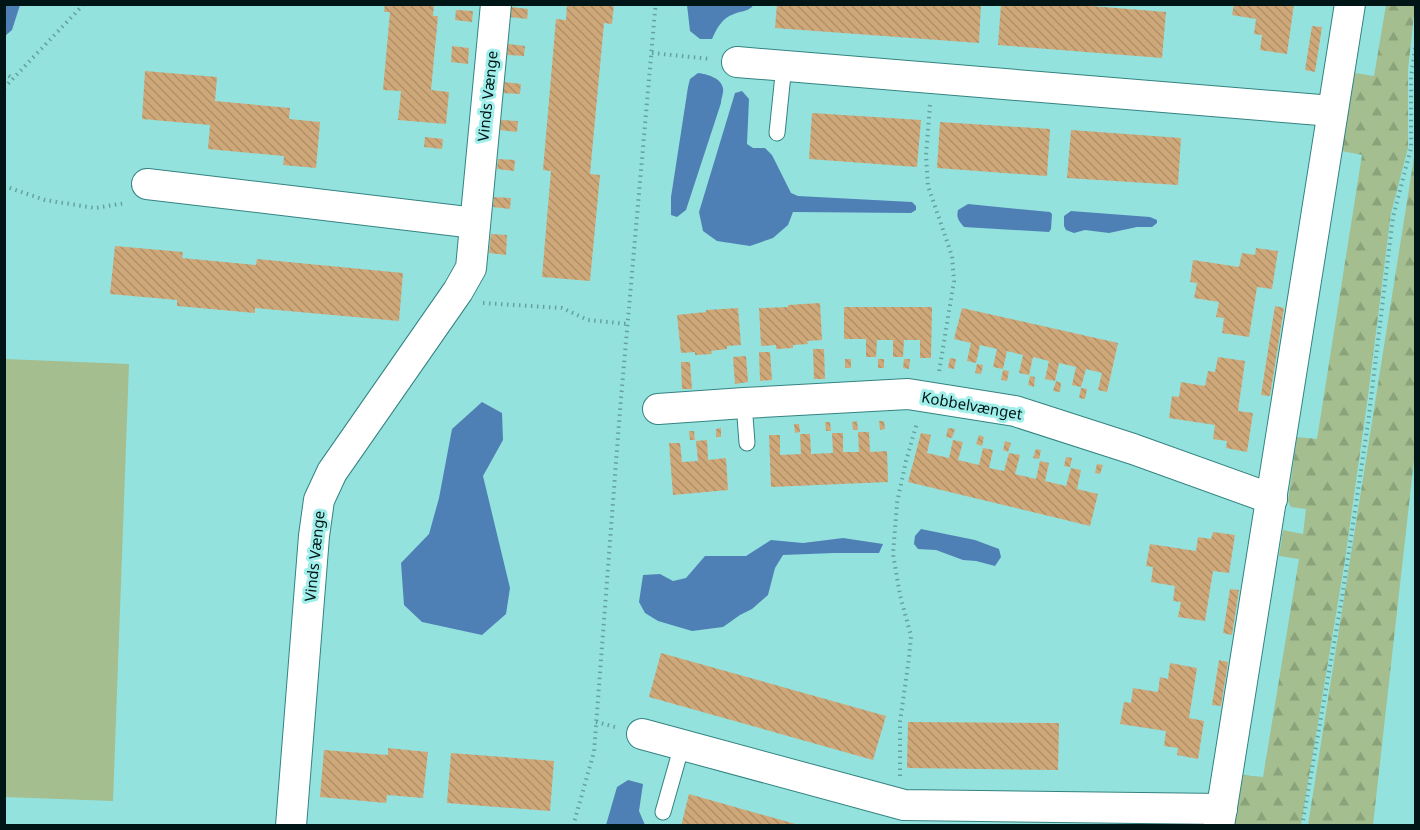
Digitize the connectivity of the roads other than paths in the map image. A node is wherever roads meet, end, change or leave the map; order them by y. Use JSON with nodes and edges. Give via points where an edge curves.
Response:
{"nodes":[{"id":1,"x":496,"y":4,"type":"edge"},
{"id":2,"x":1350,"y":4,"type":"edge"},
{"id":3,"x":737,"y":62,"type":"road end"},
{"id":4,"x":784,"y":65,"type":"junction"},
{"id":5,"x":1332,"y":111,"type":"junction"},
{"id":6,"x":777,"y":133,"type":"dead end"},
{"id":7,"x":147,"y":184,"type":"road end"},
{"id":8,"x":475,"y":223,"type":"junction"},
{"id":9,"x":744,"y":403,"type":"junction"},
{"id":10,"x":658,"y":409,"type":"dead end"},
{"id":11,"x":747,"y":443,"type":"dead end"},
{"id":12,"x":1272,"y":499,"type":"junction"},
{"id":13,"x":642,"y":734,"type":"dead end"},
{"id":14,"x":682,"y":745,"type":"junction"},
{"id":15,"x":663,"y":812,"type":"dead end"},
{"id":16,"x":1221,"y":817,"type":"edge"},
{"id":17,"x":291,"y":825,"type":"edge"}],
"edges":[{"from":1,"to":8,"type":"street","name":"Vinds Vænge"},
{"from":2,"to":5,"type":"street"},
{"from":3,"to":4,"type":"street"},
{"from":4,"to":5,"type":"street"},
{"from":4,"to":6,"type":"lane"},
{"from":5,"to":12,"type":"street"},
{"from":7,"to":8,"type":"street"},
{"from":8,"to":17,"type":"street","name":"Vinds Vænge","via":[[471,268],[333,472],[319,500]]},
{"from":9,"to":10,"type":"street","name":"Kobbelvænget"},
{"from":9,"to":11,"type":"lane"},
{"from":9,"to":12,"type":"street","name":"Kobbelvænget","via":[[909,394],[1016,411]]},
{"from":12,"to":16,"type":"street"},
{"from":13,"to":14,"type":"street"},
{"from":14,"to":15,"type":"lane"},
{"from":14,"to":16,"type":"street","via":[[904,805]]}]}
